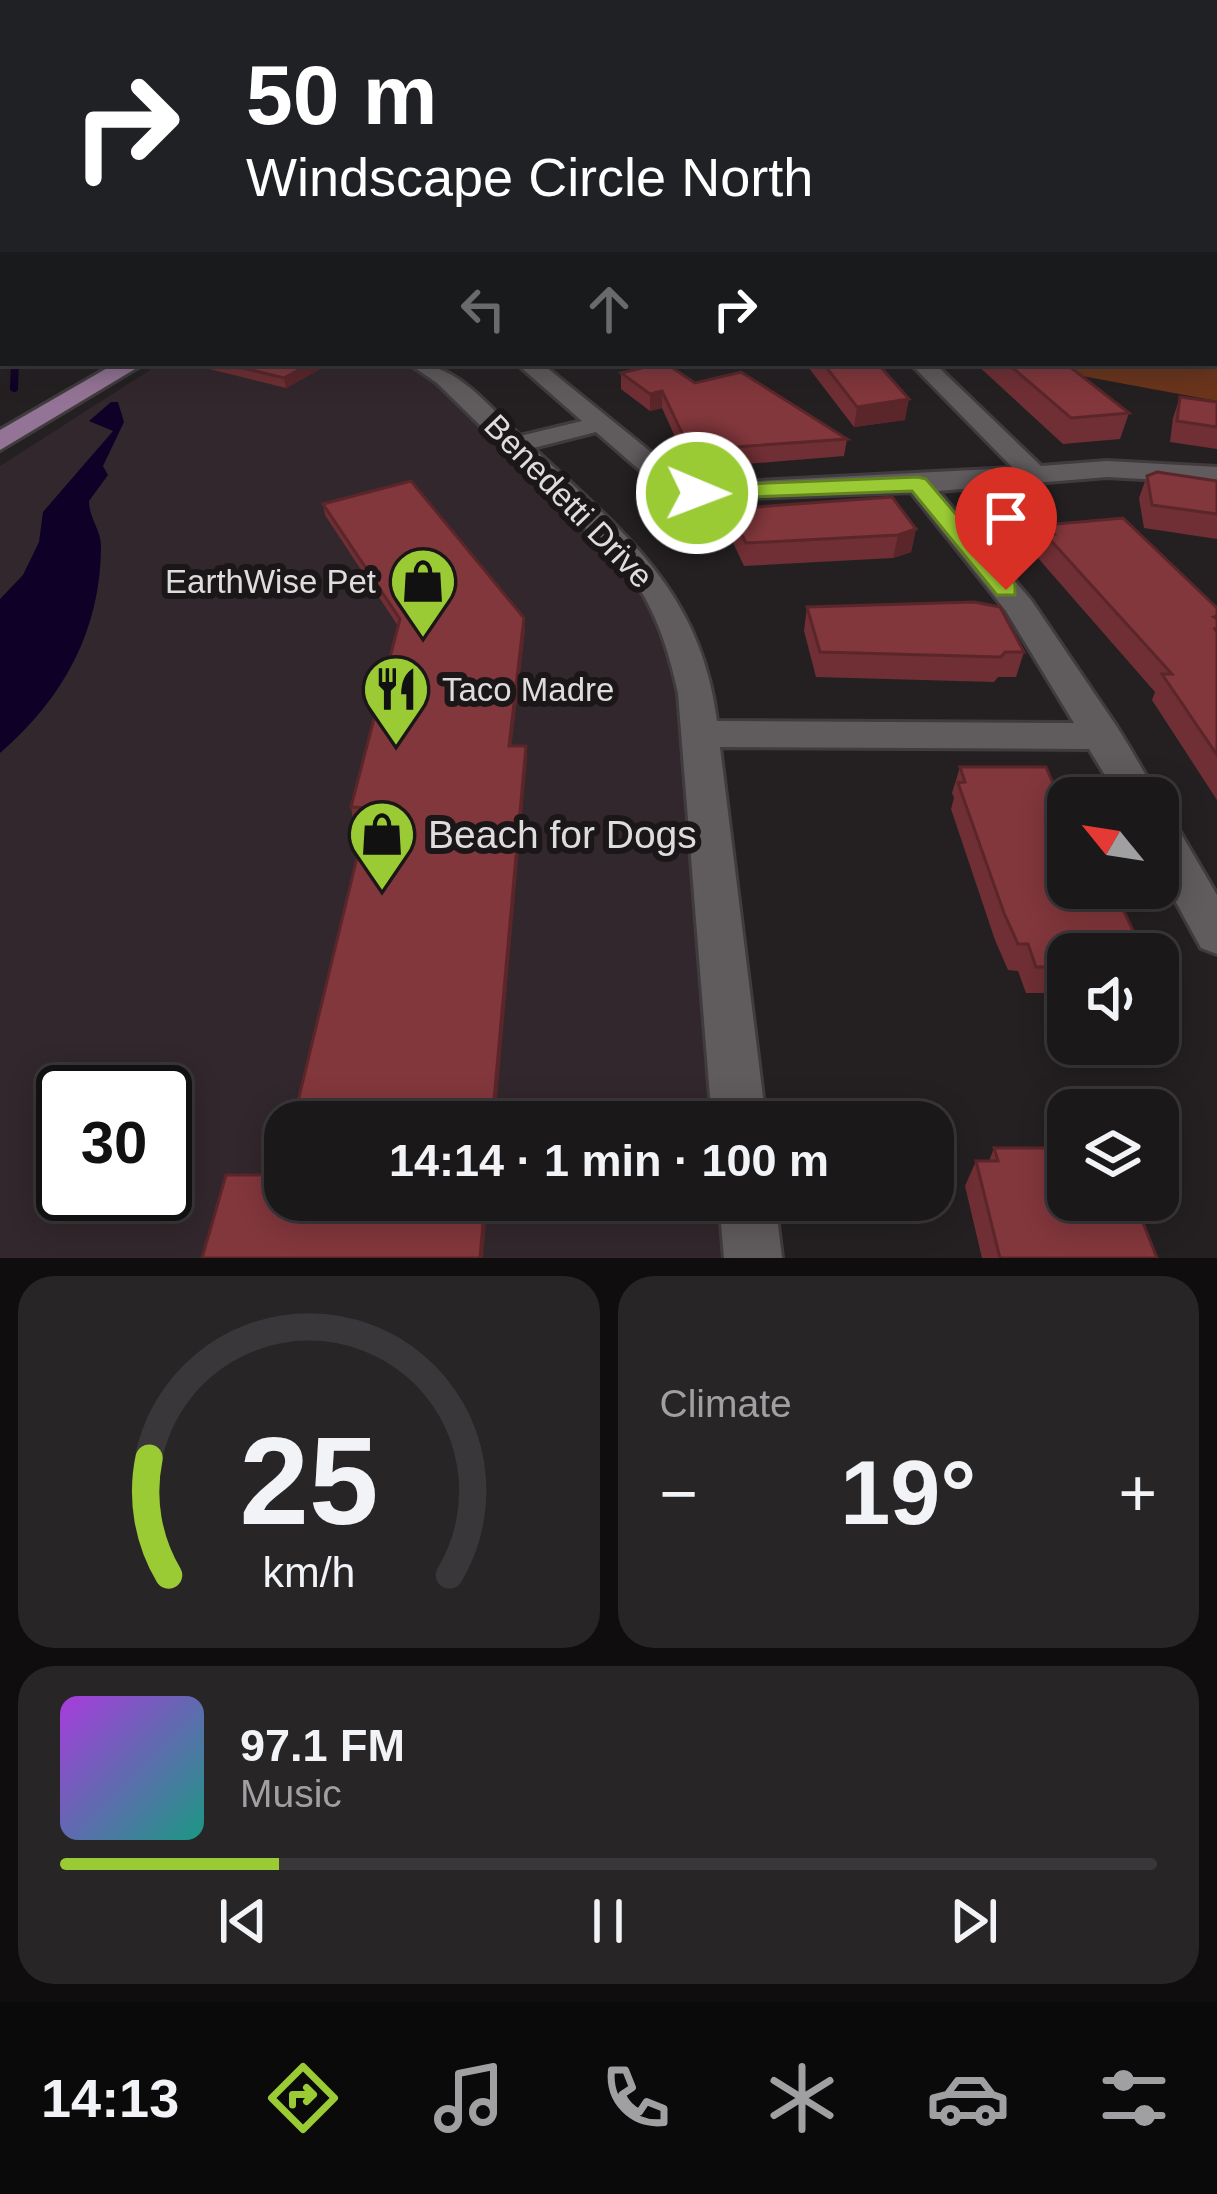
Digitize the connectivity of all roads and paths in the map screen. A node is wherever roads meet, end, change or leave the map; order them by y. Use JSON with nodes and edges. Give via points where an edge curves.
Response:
{"nodes":[{"id":1,"x":128,"y":366,"type":"edge"},
{"id":2,"x":424,"y":366,"type":"edge"},
{"id":3,"x":530,"y":366,"type":"edge"},
{"id":4,"x":924,"y":366,"type":"edge"},
{"id":5,"x":599,"y":424,"type":"junction"},
{"id":6,"x":0,"y":442,"type":"edge"},
{"id":7,"x":518,"y":444,"type":"junction"},
{"id":8,"x":1034,"y":474,"type":"junction"},
{"id":9,"x":1217,"y":475,"type":"edge"},
{"id":10,"x":918,"y":484,"type":"junction"},
{"id":11,"x":700,"y":734,"type":"junction"},
{"id":12,"x":1104,"y":736,"type":"junction"},
{"id":13,"x":1127,"y":777,"type":"edge"},
{"id":14,"x":1179,"y":868,"type":"edge"},
{"id":15,"x":1217,"y":934,"type":"edge"},
{"id":16,"x":737,"y":1101,"type":"edge"},
{"id":17,"x":749,"y":1221,"type":"edge"},
{"id":18,"x":753,"y":1258,"type":"edge"}],
"edges":[{"from":1,"to":6,"type":"main road"},
{"from":2,"to":7,"type":"street","name":"Benedetti Drive"},
{"from":3,"to":5,"type":"street"},
{"from":4,"to":8,"type":"street"},
{"from":5,"to":7,"type":"street"},
{"from":5,"to":10,"type":"street","via":[[668,480],[697,493]]},
{"from":7,"to":11,"type":"street","name":"Benedetti Drive","via":[[655,585],[684,645]]},
{"from":8,"to":9,"type":"street"},
{"from":8,"to":10,"type":"street"},
{"from":10,"to":12,"type":"street","via":[[1020,607]]},
{"from":11,"to":12,"type":"street"},
{"from":11,"to":16,"type":"street","name":"Benedetti Drive"},
{"from":12,"to":13,"type":"street"},
{"from":14,"to":15,"type":"street"},
{"from":17,"to":18,"type":"street"}]}
